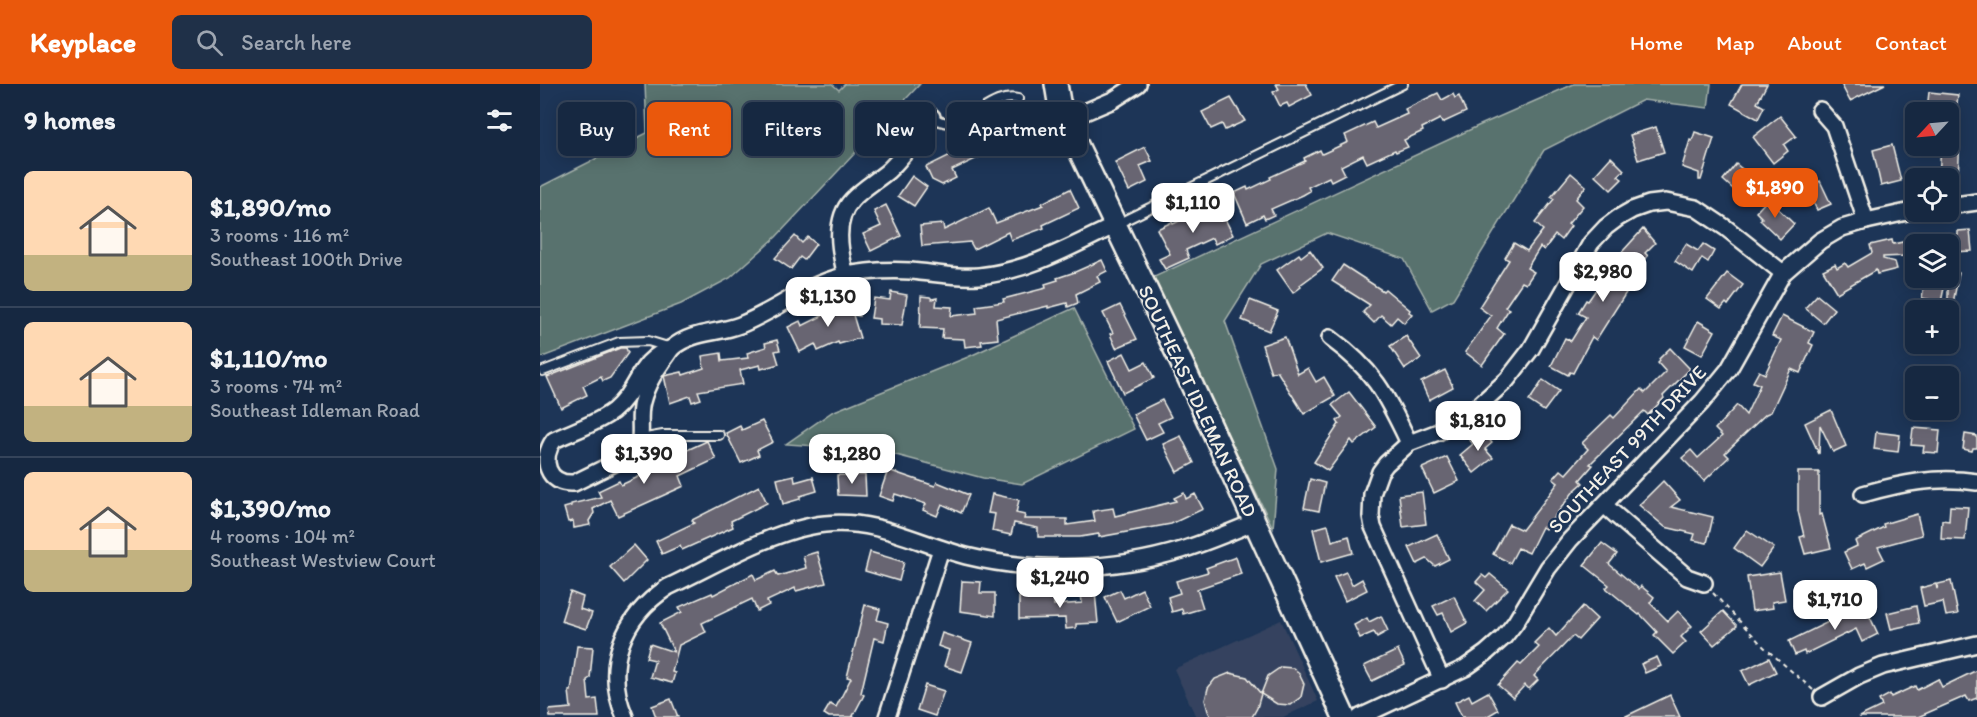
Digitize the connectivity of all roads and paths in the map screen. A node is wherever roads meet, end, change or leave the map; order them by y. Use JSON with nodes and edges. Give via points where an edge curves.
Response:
{"nodes":[{"id":1,"x":1056,"y":84,"type":"edge"},
{"id":2,"x":1138,"y":84,"type":"edge"},
{"id":3,"x":1403,"y":84,"type":"edge"},
{"id":4,"x":1018,"y":99,"type":"dead end"},
{"id":5,"x":1059,"y":102,"type":"edge"},
{"id":6,"x":1820,"y":110,"type":"dead end"},
{"id":7,"x":1087,"y":111,"type":"edge"},
{"id":8,"x":935,"y":118,"type":"edge"},
{"id":9,"x":902,"y":156,"type":"edge"},
{"id":10,"x":1083,"y":156,"type":"edge"},
{"id":11,"x":1977,"y":202,"type":"edge"},
{"id":12,"x":1959,"y":204,"type":"edge"},
{"id":13,"x":1905,"y":212,"type":"edge"},
{"id":14,"x":1866,"y":221,"type":"junction"},
{"id":15,"x":1116,"y":225,"type":"junction"},
{"id":16,"x":1783,"y":273,"type":"junction"},
{"id":17,"x":846,"y":276,"type":"junction"},
{"id":18,"x":1330,"y":338,"type":"dead end"},
{"id":19,"x":672,"y":348,"type":"junction"},
{"id":20,"x":543,"y":371,"type":"dead end"},
{"id":21,"x":719,"y":435,"type":"dead end"},
{"id":22,"x":640,"y":439,"type":"junction"},
{"id":23,"x":1409,"y":443,"type":"junction"},
{"id":24,"x":1977,"y":482,"type":"edge"},
{"id":25,"x":1863,"y":494,"type":"dead end"},
{"id":26,"x":1604,"y":505,"type":"junction"},
{"id":27,"x":1255,"y":522,"type":"junction"},
{"id":28,"x":941,"y":549,"type":"junction"},
{"id":29,"x":1704,"y":583,"type":"joint"},
{"id":30,"x":1977,"y":644,"type":"edge"},
{"id":31,"x":1442,"y":680,"type":"junction"},
{"id":32,"x":1822,"y":697,"type":"joint"},
{"id":33,"x":625,"y":717,"type":"edge"},
{"id":34,"x":887,"y":717,"type":"edge"},
{"id":35,"x":1344,"y":717,"type":"edge"},
{"id":36,"x":1360,"y":717,"type":"edge"}],
"edges":[{"from":1,"to":5,"type":"main road","name":"SOUTHEAST IDLEMAN ROAD"},
{"from":2,"to":7,"type":"street"},
{"from":3,"to":15,"type":"lane"},
{"from":4,"to":8,"type":"lane","via":[[1008,97],[962,120],[944,123]]},
{"from":6,"to":14,"type":"street","via":[[1834,126]]},
{"from":9,"to":17,"type":"street","via":[[851,201],[845,211],[839,238]]},
{"from":10,"to":15,"type":"main road","name":"SOUTHEAST IDLEMAN ROAD"},
{"from":11,"to":12,"type":"street"},
{"from":13,"to":14,"type":"street","name":"SOUTHEAST 99TH DRIVE"},
{"from":14,"to":16,"type":"street","name":"SOUTHEAST 99TH DRIVE","via":[[1842,228]]},
{"from":15,"to":17,"type":"street","via":[[1028,266],[997,273],[978,276],[894,271]]},
{"from":15,"to":27,"type":"main road","name":"SOUTHEAST IDLEMAN ROAD"},
{"from":16,"to":23,"type":"street","via":[[1696,208],[1666,202],[1632,210],[1606,227],[1591,243],[1531,350],[1489,399],[1465,418]]},
{"from":16,"to":26,"type":"street","name":"SOUTHEAST 99TH DRIVE","via":[[1730,369]]},
{"from":17,"to":19,"type":"street","via":[[817,285],[737,326],[693,336]]},
{"from":18,"to":23,"type":"street","via":[[1353,355],[1378,382]]},
{"from":19,"to":20,"type":"lane","via":[[648,341],[619,342]]},
{"from":19,"to":22,"type":"street","via":[[653,374],[642,402]]},
{"from":19,"to":22,"type":"street","via":[[647,362],[613,411],[554,440],[548,447],[545,465],[556,479],[574,483],[635,453]]},
{"from":21,"to":22,"type":"lane"},
{"from":23,"to":31,"type":"street","via":[[1380,472],[1372,494],[1371,516],[1376,536]]},
{"from":24,"to":25,"type":"street","via":[[1950,478],[1917,481]]},
{"from":26,"to":29,"type":"street","via":[[1687,577]]},
{"from":26,"to":31,"type":"street","name":"SOUTHEAST 99TH DRIVE","via":[[1548,568],[1504,637],[1472,663]]},
{"from":27,"to":28,"type":"street","via":[[1180,551],[1088,567],[1020,565]]},
{"from":27,"to":35,"type":"main road","name":"SOUTHEAST IDLEMAN ROAD"},
{"from":28,"to":33,"type":"street","via":[[875,526],[823,525],[785,533],[668,587],[639,613],[618,654],[616,687]]},
{"from":28,"to":34,"type":"street"},
{"from":29,"to":32,"type":"path","via":[[1764,647]]},
{"from":30,"to":32,"type":"street","via":[[1883,666]]},
{"from":31,"to":36,"type":"street","name":"SOUTHEAST 99TH DRIVE"}]}
